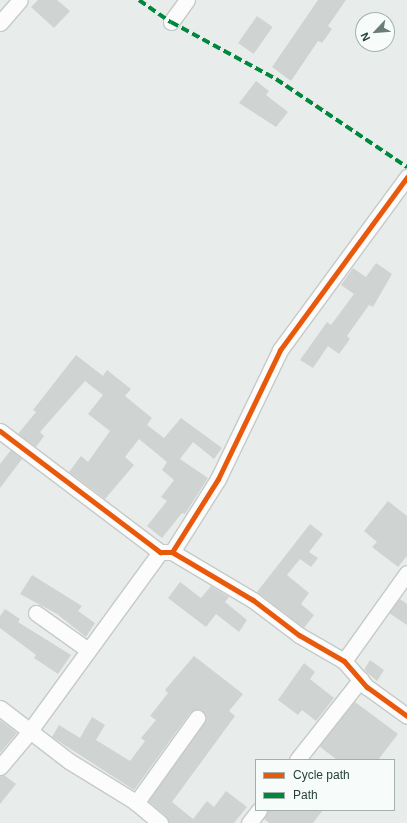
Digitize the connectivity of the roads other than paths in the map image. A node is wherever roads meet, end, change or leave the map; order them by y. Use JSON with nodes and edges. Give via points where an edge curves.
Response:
{"nodes":[{"id":1,"x":20,"y":0,"type":"edge"},
{"id":2,"x":187,"y":0,"type":"edge"},
{"id":3,"x":171,"y":22,"type":"dead end"},
{"id":4,"x":0,"y":23,"type":"edge"},
{"id":5,"x":407,"y":177,"type":"edge"},
{"id":6,"x":0,"y":431,"type":"edge"},
{"id":7,"x":166,"y":552,"type":"junction"},
{"id":8,"x":407,"y":573,"type":"edge"},
{"id":9,"x":36,"y":613,"type":"dead end"},
{"id":10,"x":88,"y":650,"type":"junction"},
{"id":11,"x":344,"y":661,"type":"junction"},
{"id":12,"x":361,"y":679,"type":"junction"},
{"id":13,"x":0,"y":708,"type":"edge"},
{"id":14,"x":407,"y":716,"type":"edge"},
{"id":15,"x":197,"y":718,"type":"dead end"},
{"id":16,"x":30,"y":730,"type":"junction"},
{"id":17,"x":298,"y":759,"type":"edge"},
{"id":18,"x":0,"y":767,"type":"edge"},
{"id":19,"x":136,"y":803,"type":"junction"},
{"id":20,"x":258,"y":811,"type":"edge"},
{"id":21,"x":160,"y":823,"type":"edge"},
{"id":22,"x":249,"y":823,"type":"edge"}],
"edges":[{"from":1,"to":4,"type":"street"},
{"from":2,"to":3,"type":"street"},
{"from":5,"to":7,"type":"street","via":[[280,350],[218,479]]},
{"from":6,"to":7,"type":"street"},
{"from":7,"to":10,"type":"street"},
{"from":7,"to":11,"type":"street","via":[[253,600],[299,635]]},
{"from":8,"to":11,"type":"street"},
{"from":9,"to":10,"type":"street"},
{"from":10,"to":16,"type":"street"},
{"from":11,"to":12,"type":"street"},
{"from":12,"to":14,"type":"street","via":[[367,687]]},
{"from":12,"to":17,"type":"street"},
{"from":13,"to":16,"type":"street"},
{"from":15,"to":19,"type":"street"},
{"from":16,"to":18,"type":"street"},
{"from":16,"to":19,"type":"street","via":[[69,761]]},
{"from":19,"to":21,"type":"street"},
{"from":20,"to":22,"type":"street"}]}
